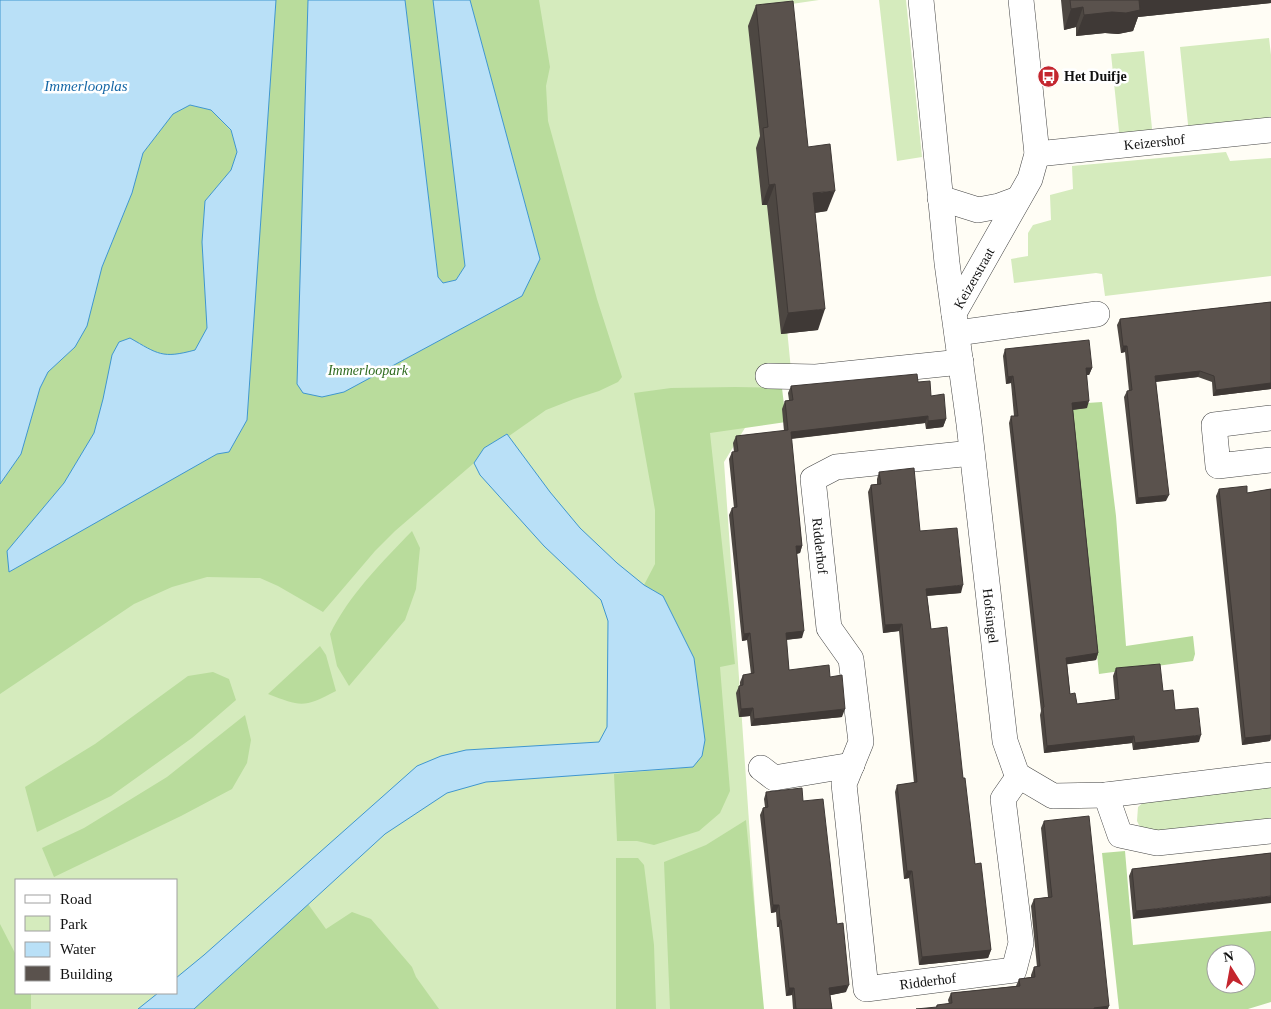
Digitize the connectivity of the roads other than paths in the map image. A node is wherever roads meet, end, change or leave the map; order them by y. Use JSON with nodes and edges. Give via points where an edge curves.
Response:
{"nodes":[{"id":1,"x":921,"y":0,"type":"edge"},
{"id":2,"x":1021,"y":0,"type":"edge"},
{"id":3,"x":1271,"y":130,"type":"edge"},
{"id":4,"x":1037,"y":154,"type":"junction"},
{"id":5,"x":940,"y":198,"type":"junction"},
{"id":6,"x":1018,"y":199,"type":"junction"},
{"id":7,"x":1097,"y":314,"type":"dead end"},
{"id":8,"x":956,"y":323,"type":"junction"},
{"id":9,"x":960,"y":362,"type":"junction"},
{"id":10,"x":768,"y":376,"type":"dead end"},
{"id":11,"x":1271,"y":418,"type":"edge"},
{"id":12,"x":972,"y":453,"type":"junction"},
{"id":13,"x":1271,"y":460,"type":"edge"},
{"id":14,"x":852,"y":765,"type":"junction"},
{"id":15,"x":761,"y":768,"type":"dead end"},
{"id":16,"x":1271,"y":775,"type":"edge"},
{"id":17,"x":1019,"y":776,"type":"junction"},
{"id":18,"x":1106,"y":795,"type":"junction"},
{"id":19,"x":1271,"y":832,"type":"edge"}],
"edges":[{"from":1,"to":5,"type":"street","name":"Keizerstraat"},
{"from":2,"to":4,"type":"street","name":"Keizerstraat"},
{"from":3,"to":4,"type":"street","name":"Keizershof"},
{"from":4,"to":6,"type":"street","name":"Keizerstraat","via":[[1030,179]]},
{"from":5,"to":6,"type":"street","via":[[978,210]]},
{"from":5,"to":8,"type":"street","name":"Keizerstraat"},
{"from":6,"to":8,"type":"street","name":"Keizerstraat"},
{"from":7,"to":8,"type":"street"},
{"from":8,"to":9,"type":"street","name":"Hofsingel"},
{"from":9,"to":10,"type":"street","via":[[816,377]]},
{"from":9,"to":12,"type":"street","name":"Hofsingel"},
{"from":11,"to":13,"type":"street","via":[[1214,424],[1218,466]]},
{"from":12,"to":14,"type":"street","name":"Ridderhof","via":[[836,467],[813,479],[829,628],[850,659],[852,668],[861,742]]},
{"from":12,"to":17,"type":"street","name":"Hofsingel","via":[[1005,741]]},
{"from":14,"to":15,"type":"street","via":[[774,778]]},
{"from":14,"to":17,"type":"street","name":"Ridderhof","via":[[844,784],[866,989],[1014,970],[1021,943],[1002,799]]},
{"from":16,"to":18,"type":"street"},
{"from":17,"to":18,"type":"street","via":[[1053,796]]},
{"from":18,"to":19,"type":"street","via":[[1120,836],[1157,843]]}]}
